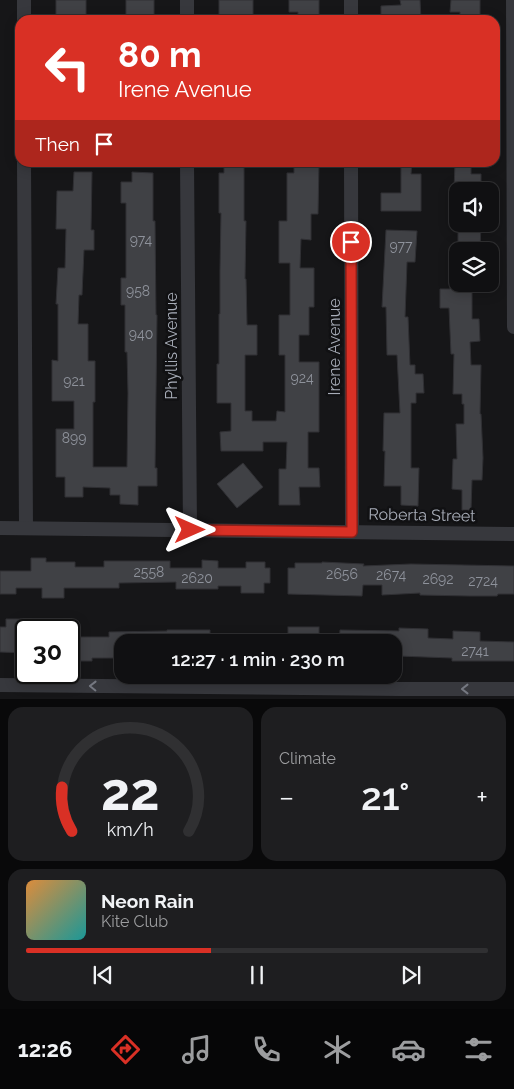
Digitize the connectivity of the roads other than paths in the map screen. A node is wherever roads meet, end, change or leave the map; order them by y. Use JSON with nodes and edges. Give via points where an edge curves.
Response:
{"nodes":[{"id":1,"x":24,"y":0,"type":"edge"},
{"id":2,"x":187,"y":0,"type":"edge"},
{"id":3,"x":351,"y":0,"type":"edge"},
{"id":4,"x":513,"y":0,"type":"edge"},
{"id":5,"x":24,"y":15,"type":"edge"},
{"id":6,"x":187,"y":15,"type":"edge"},
{"id":7,"x":351,"y":15,"type":"edge"},
{"id":8,"x":24,"y":167,"type":"edge"},
{"id":9,"x":188,"y":167,"type":"edge"},
{"id":10,"x":351,"y":167,"type":"edge"},
{"id":11,"x":514,"y":327,"type":"edge"},
{"id":12,"x":0,"y":528,"type":"edge"},
{"id":13,"x":26,"y":528,"type":"junction"},
{"id":14,"x":190,"y":530,"type":"junction"},
{"id":15,"x":352,"y":532,"type":"junction"},
{"id":16,"x":514,"y":534,"type":"edge"},
{"id":17,"x":0,"y":685,"type":"edge"},
{"id":18,"x":514,"y":689,"type":"edge"},
{"id":19,"x":25,"y":692,"type":"edge"},
{"id":20,"x":400,"y":694,"type":"edge"}],
"edges":[{"from":1,"to":5,"type":"street"},
{"from":2,"to":6,"type":"street"},
{"from":3,"to":7,"type":"street"},
{"from":4,"to":11,"type":"street"},
{"from":8,"to":13,"type":"street"},
{"from":9,"to":14,"type":"street","name":"Phyllis Avenue"},
{"from":10,"to":15,"type":"street","name":"Irene Avenue"},
{"from":12,"to":13,"type":"street","name":"Roberta Street"},
{"from":13,"to":14,"type":"street","name":"Roberta Street"},
{"from":14,"to":15,"type":"street","name":"Roberta Street"},
{"from":15,"to":16,"type":"street","name":"Roberta Street"},
{"from":17,"to":19,"type":"street"},
{"from":18,"to":20,"type":"street","one_way":true},
{"from":20,"to":19,"type":"street","one_way":true}]}
